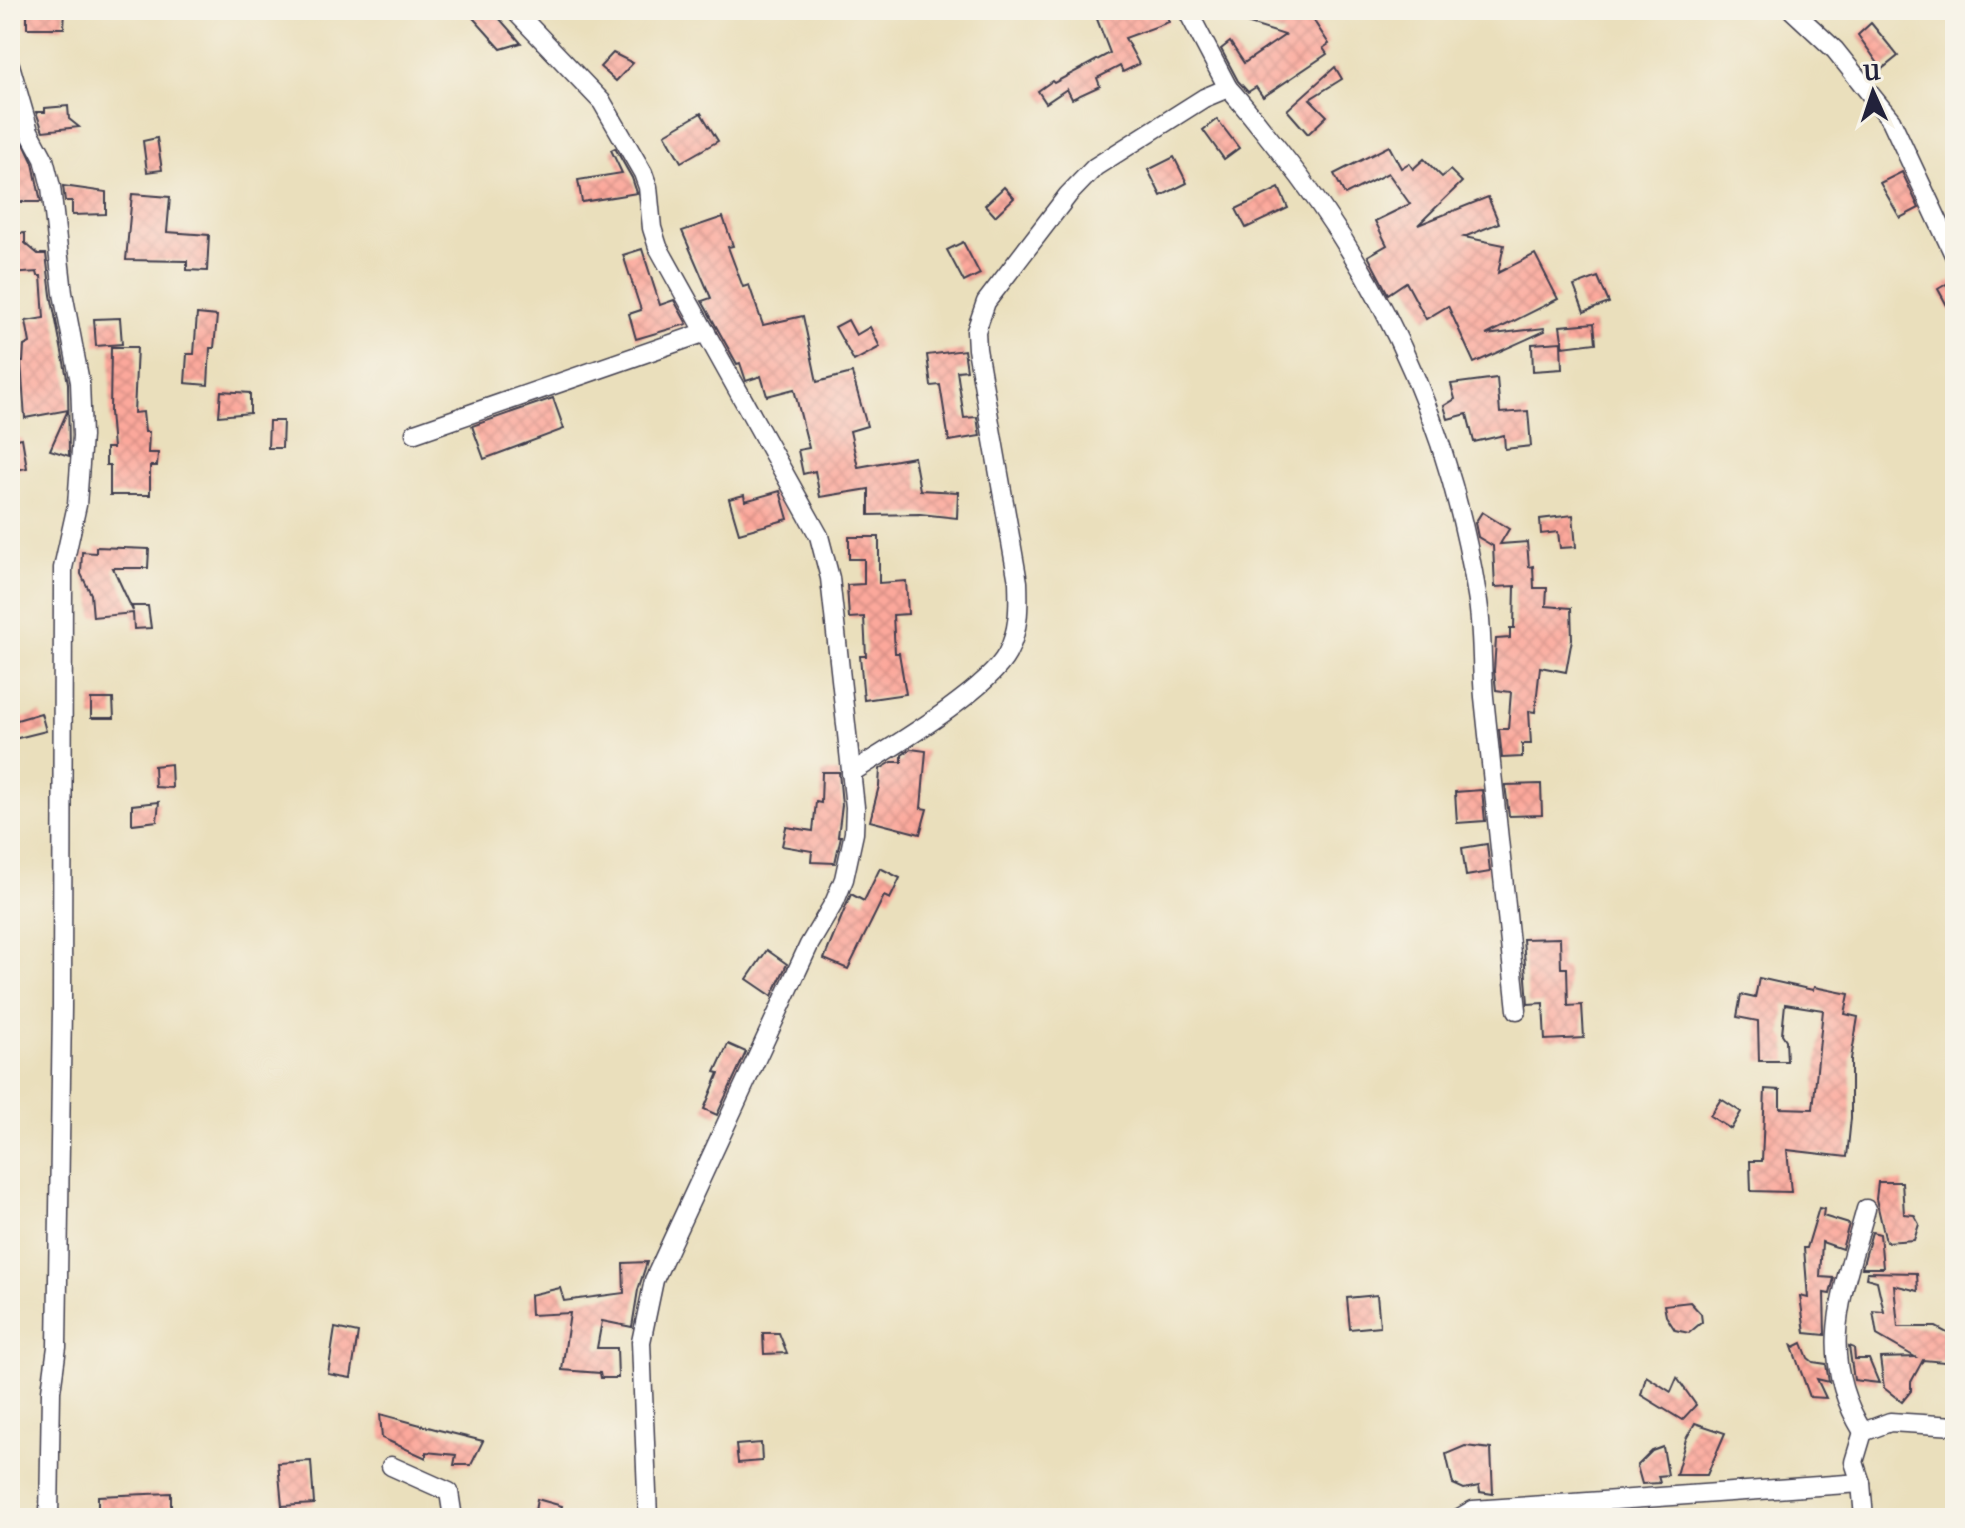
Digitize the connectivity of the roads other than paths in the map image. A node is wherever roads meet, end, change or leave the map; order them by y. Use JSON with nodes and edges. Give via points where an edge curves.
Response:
{"nodes":[{"id":1,"x":514,"y":10,"type":"edge"},
{"id":2,"x":1187,"y":10,"type":"edge"},
{"id":3,"x":1792,"y":10,"type":"edge"},
{"id":4,"x":10,"y":65,"type":"edge"},
{"id":5,"x":1228,"y":88,"type":"junction"},
{"id":6,"x":1955,"y":257,"type":"edge"},
{"id":7,"x":706,"y":332,"type":"junction"},
{"id":8,"x":415,"y":433,"type":"dead end"},
{"id":9,"x":851,"y":773,"type":"junction"},
{"id":10,"x":1517,"y":1010,"type":"dead end"},
{"id":11,"x":1866,"y":1209,"type":"dead end"},
{"id":12,"x":1955,"y":1426,"type":"edge"},
{"id":13,"x":1863,"y":1432,"type":"junction"},
{"id":14,"x":391,"y":1466,"type":"dead end"},
{"id":15,"x":1861,"y":1483,"type":"junction"},
{"id":16,"x":49,"y":1518,"type":"edge"},
{"id":17,"x":453,"y":1518,"type":"edge"},
{"id":18,"x":648,"y":1518,"type":"edge"},
{"id":19,"x":1459,"y":1518,"type":"edge"},
{"id":20,"x":1864,"y":1518,"type":"edge"}],
"edges":[{"from":1,"to":7,"type":"street","via":[[602,102],[643,173],[658,247]]},
{"from":2,"to":5,"type":"street"},
{"from":3,"to":6,"type":"street","via":[[1835,50],[1891,120]]},
{"from":4,"to":16,"type":"street","via":[[51,187],[81,409],[77,505],[63,568],[62,1008]]},
{"from":5,"to":9,"type":"street","via":[[1095,167],[986,302],[976,331],[977,349],[1018,582],[1015,635],[1006,657],[980,684]]},
{"from":5,"to":10,"type":"street","via":[[1313,192],[1390,317],[1418,378],[1446,466],[1478,599]]},
{"from":7,"to":8,"type":"street"},
{"from":7,"to":9,"type":"street","via":[[812,520],[825,553]]},
{"from":9,"to":18,"type":"street","via":[[854,833],[844,879],[654,1280],[641,1342]]},
{"from":11,"to":13,"type":"street","via":[[1835,1327],[1844,1396]]},
{"from":12,"to":13,"type":"street","via":[[1890,1422]]},
{"from":13,"to":15,"type":"street","via":[[1854,1462]]},
{"from":14,"to":17,"type":"street","via":[[449,1492]]},
{"from":15,"to":19,"type":"street","via":[[1473,1510]]},
{"from":15,"to":20,"type":"street"}]}
